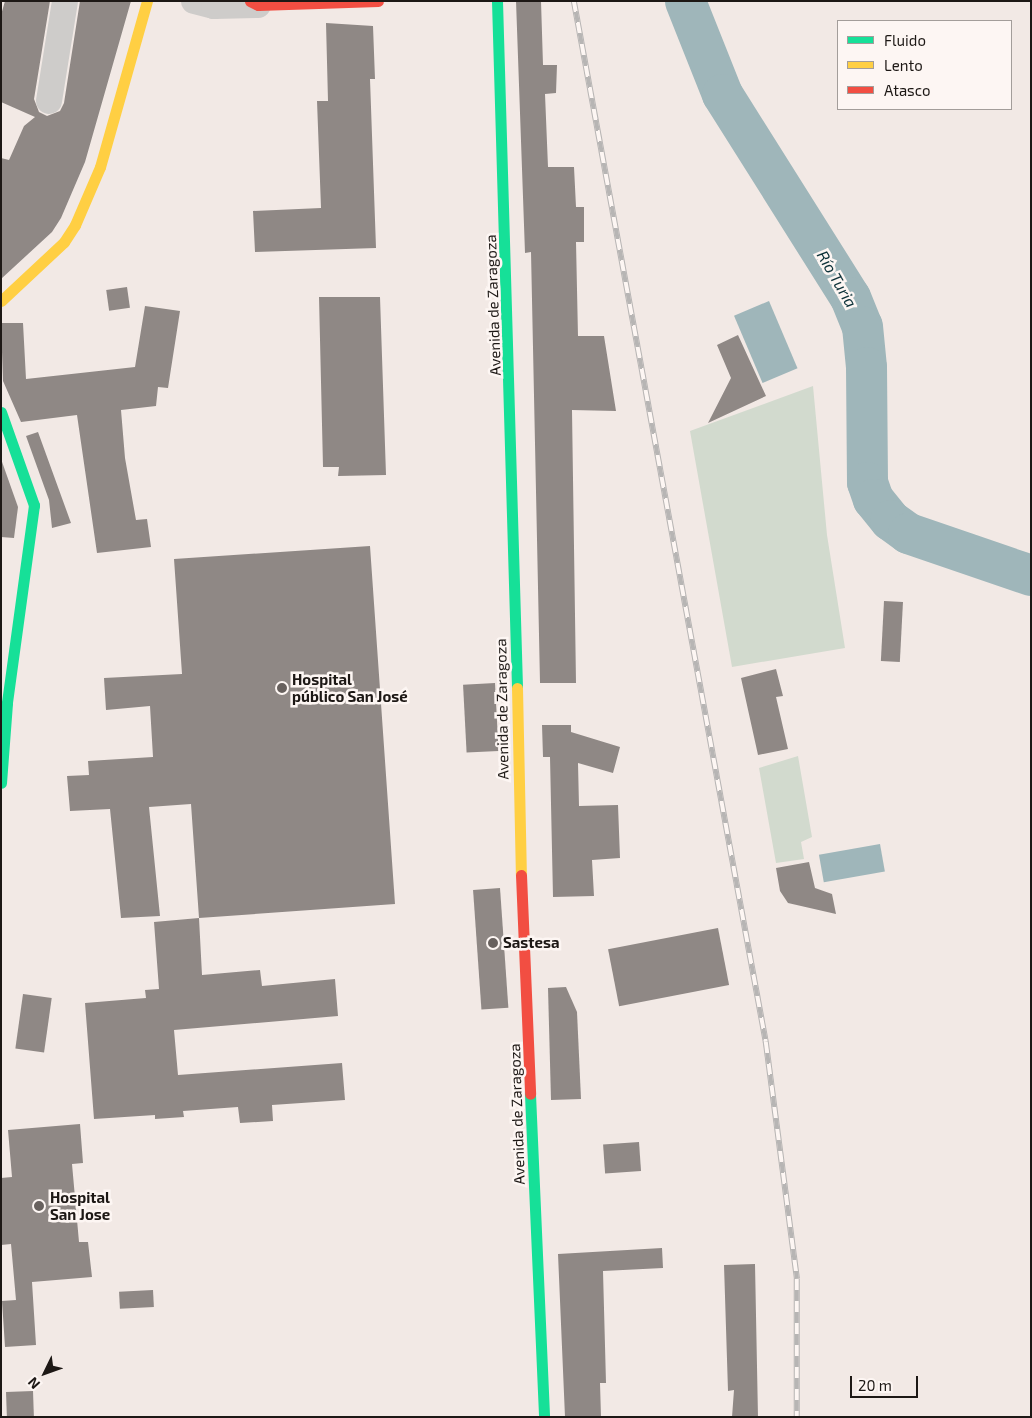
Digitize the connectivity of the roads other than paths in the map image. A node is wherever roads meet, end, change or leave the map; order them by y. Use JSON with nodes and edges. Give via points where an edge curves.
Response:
{"nodes":[{"id":1,"x":65,"y":1,"type":"edge"},
{"id":2,"x":146,"y":1,"type":"edge"},
{"id":3,"x":194,"y":1,"type":"edge"},
{"id":4,"x":378,"y":1,"type":"edge"},
{"id":5,"x":497,"y":1,"type":"edge"},
{"id":6,"x":254,"y":3,"type":"edge"},
{"id":7,"x":49,"y":102,"type":"dead end"},
{"id":8,"x":1,"y":301,"type":"edge"},
{"id":9,"x":1,"y":412,"type":"edge"},
{"id":10,"x":1,"y":783,"type":"edge"},
{"id":11,"x":544,"y":1417,"type":"edge"}],
"edges":[{"from":1,"to":7,"type":"street"},
{"from":2,"to":8,"type":"main road","via":[[103,158],[75,225],[64,242]]},
{"from":3,"to":6,"type":"street","via":[[214,6]]},
{"from":4,"to":6,"type":"main road"},
{"from":5,"to":11,"type":"main road","name":"Avenida de Zaragoza","via":[[510,364],[521,880]]},
{"from":9,"to":10,"type":"main road","via":[[34,505]]}]}
